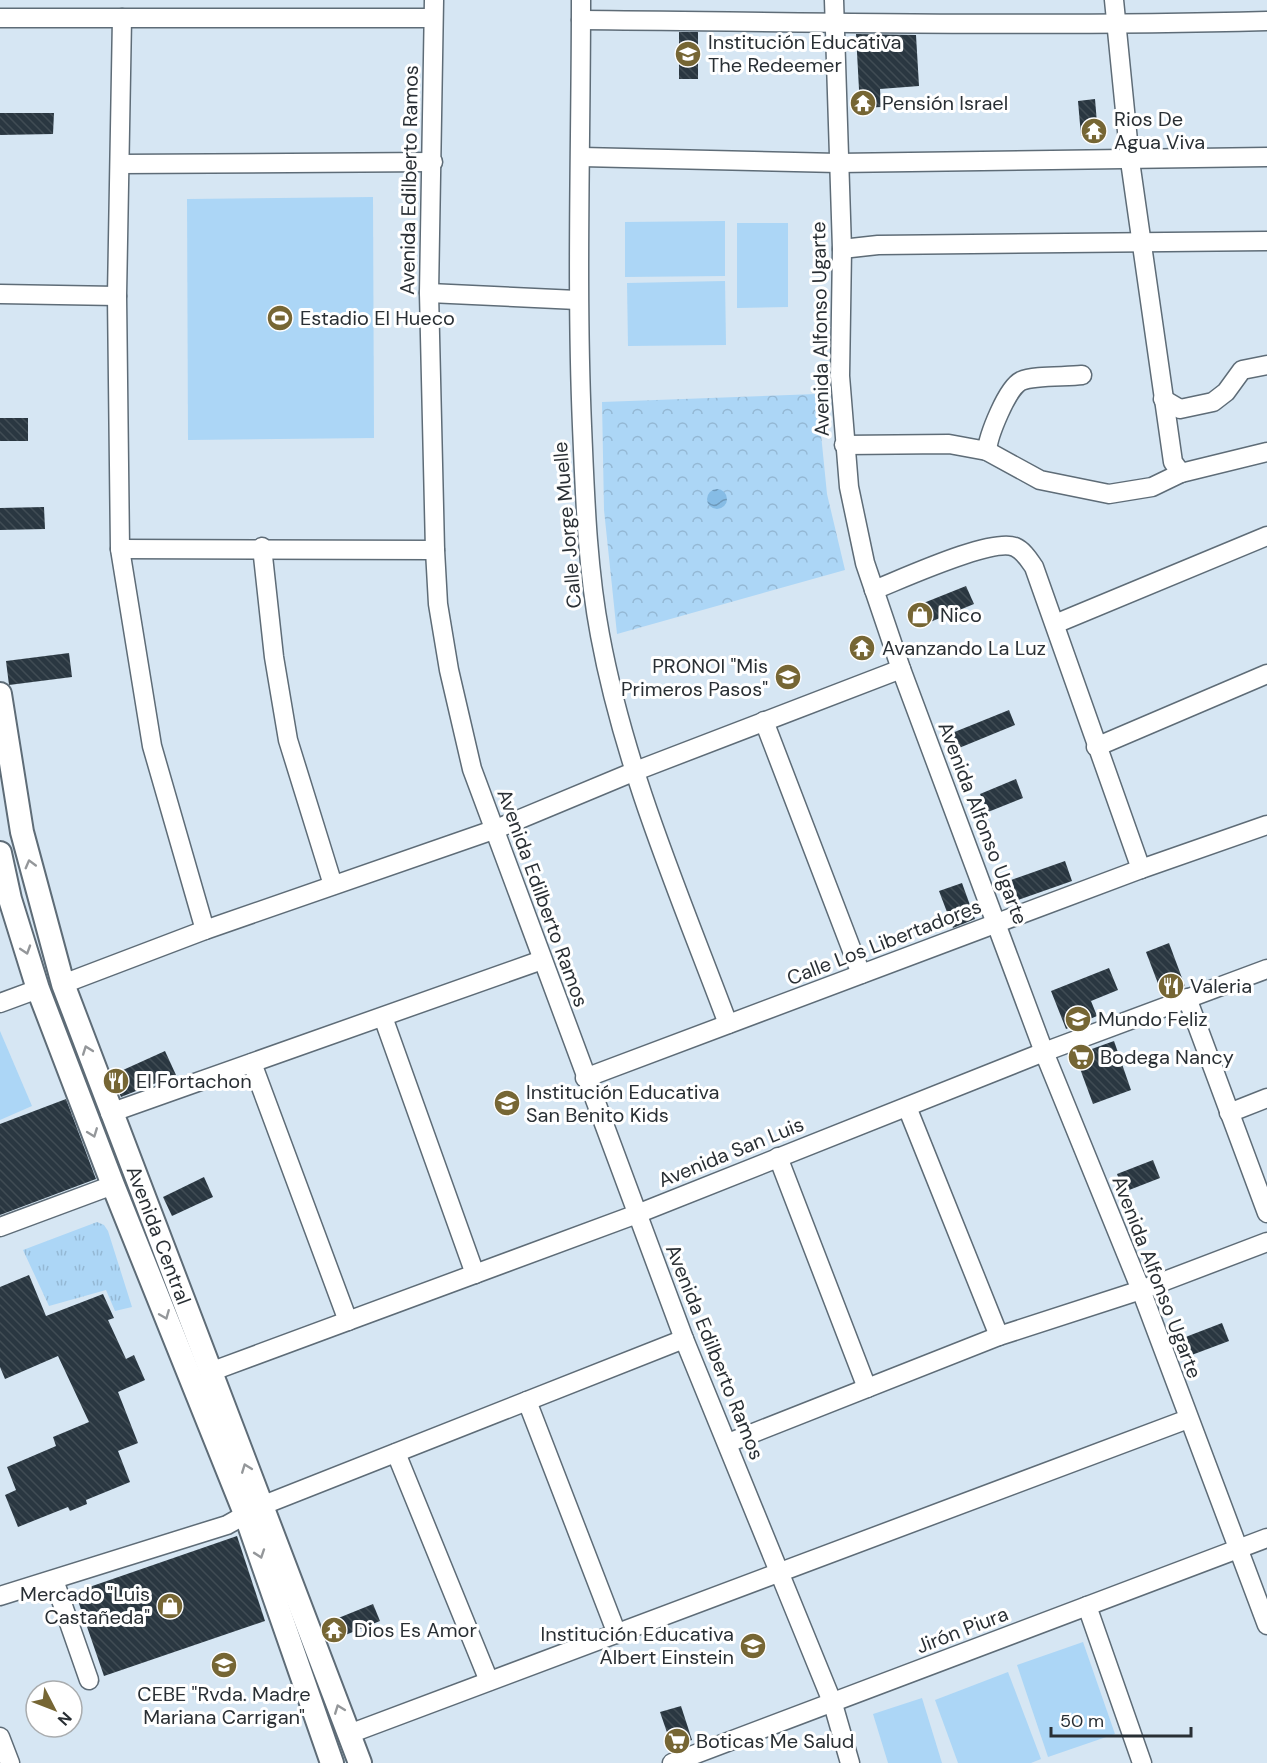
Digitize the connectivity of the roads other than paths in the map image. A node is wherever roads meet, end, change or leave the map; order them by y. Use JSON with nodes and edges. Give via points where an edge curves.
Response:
{"nodes":[{"id":1,"x":434,"y":0,"type":"edge"},
{"id":2,"x":581,"y":0,"type":"edge"},
{"id":3,"x":834,"y":0,"type":"edge"},
{"id":4,"x":1114,"y":0,"type":"edge"},
{"id":5,"x":0,"y":18,"type":"edge"},
{"id":6,"x":122,"y":18,"type":"junction"},
{"id":7,"x":433,"y":18,"type":"junction"},
{"id":8,"x":581,"y":20,"type":"junction"},
{"id":9,"x":1267,"y":21,"type":"edge"},
{"id":10,"x":836,"y":24,"type":"junction"},
{"id":11,"x":1117,"y":24,"type":"junction"},
{"id":12,"x":582,"y":157,"type":"junction"},
{"id":13,"x":1267,"y":157,"type":"edge"},
{"id":14,"x":1130,"y":161,"type":"junction"},
{"id":15,"x":432,"y":162,"type":"junction"},
{"id":16,"x":838,"y":162,"type":"junction"},
{"id":17,"x":120,"y":164,"type":"junction"},
{"id":18,"x":1267,"y":241,"type":"edge"},
{"id":19,"x":1143,"y":243,"type":"junction"},
{"id":20,"x":842,"y":249,"type":"junction"},
{"id":21,"x":429,"y":293,"type":"junction"},
{"id":22,"x":0,"y":294,"type":"edge"},
{"id":23,"x":117,"y":296,"type":"junction"},
{"id":24,"x":577,"y":300,"type":"junction"},
{"id":25,"x":1267,"y":365,"type":"edge"},
{"id":26,"x":1082,"y":375,"type":"dead end"},
{"id":27,"x":1163,"y":399,"type":"junction"},
{"id":28,"x":844,"y":445,"type":"junction"},
{"id":29,"x":987,"y":452,"type":"junction"},
{"id":30,"x":1267,"y":452,"type":"edge"},
{"id":31,"x":1181,"y":473,"type":"junction"},
{"id":32,"x":1267,"y":536,"type":"edge"},
{"id":33,"x":262,"y":547,"type":"junction"},
{"id":34,"x":120,"y":549,"type":"junction"},
{"id":35,"x":435,"y":550,"type":"junction"},
{"id":36,"x":874,"y":590,"type":"junction"},
{"id":37,"x":1055,"y":624,"type":"junction"},
{"id":38,"x":901,"y":669,"type":"junction"},
{"id":39,"x":1267,"y":674,"type":"edge"},
{"id":40,"x":0,"y":694,"type":"edge"},
{"id":41,"x":764,"y":721,"type":"junction"},
{"id":42,"x":2,"y":734,"type":"edge"},
{"id":43,"x":1096,"y":747,"type":"junction"},
{"id":44,"x":633,"y":772,"type":"junction"},
{"id":45,"x":1267,"y":825,"type":"edge"},
{"id":46,"x":495,"y":829,"type":"junction"},
{"id":47,"x":0,"y":853,"type":"edge"},
{"id":48,"x":1141,"y":869,"type":"junction"},
{"id":49,"x":333,"y":885,"type":"junction"},
{"id":50,"x":997,"y":923,"type":"junction"},
{"id":51,"x":205,"y":930,"type":"junction"},
{"id":52,"x":542,"y":960,"type":"junction"},
{"id":53,"x":1267,"y":969,"type":"edge"},
{"id":54,"x":861,"y":974,"type":"junction"},
{"id":55,"x":63,"y":984,"type":"junction"},
{"id":56,"x":38,"y":989,"type":"junction"},
{"id":57,"x":1187,"y":998,"type":"junction"},
{"id":58,"x":0,"y":1003,"type":"edge"},
{"id":59,"x":382,"y":1017,"type":"junction"},
{"id":60,"x":728,"y":1024,"type":"junction"},
{"id":61,"x":1044,"y":1052,"type":"junction"},
{"id":62,"x":252,"y":1063,"type":"junction"},
{"id":63,"x":585,"y":1078,"type":"junction"},
{"id":64,"x":1267,"y":1098,"type":"edge"},
{"id":65,"x":907,"y":1107,"type":"junction"},
{"id":66,"x":110,"y":1113,"type":"junction"},
{"id":67,"x":1228,"y":1113,"type":"junction"},
{"id":68,"x":778,"y":1157,"type":"junction"},
{"id":69,"x":113,"y":1185,"type":"junction"},
{"id":70,"x":1267,"y":1213,"type":"edge"},
{"id":71,"x":637,"y":1214,"type":"junction"},
{"id":72,"x":0,"y":1227,"type":"edge"},
{"id":73,"x":1267,"y":1242,"type":"edge"},
{"id":74,"x":475,"y":1274,"type":"junction"},
{"id":75,"x":1141,"y":1290,"type":"junction"},
{"id":76,"x":348,"y":1321,"type":"junction"},
{"id":77,"x":999,"y":1336,"type":"junction"},
{"id":78,"x":684,"y":1339,"type":"junction"},
{"id":79,"x":210,"y":1372,"type":"junction"},
{"id":80,"x":867,"y":1388,"type":"junction"},
{"id":81,"x":526,"y":1401,"type":"junction"},
{"id":82,"x":1188,"y":1419,"type":"junction"},
{"id":83,"x":728,"y":1443,"type":"junction"},
{"id":84,"x":396,"y":1453,"type":"junction"},
{"id":85,"x":254,"y":1511,"type":"junction"},
{"id":86,"x":1267,"y":1538,"type":"edge"},
{"id":87,"x":1239,"y":1549,"type":"junction"},
{"id":88,"x":779,"y":1573,"type":"junction"},
{"id":89,"x":54,"y":1580,"type":"junction"},
{"id":90,"x":0,"y":1596,"type":"edge"},
{"id":91,"x":1087,"y":1606,"type":"junction"},
{"id":92,"x":1267,"y":1625,"type":"edge"},
{"id":93,"x":617,"y":1634,"type":"junction"},
{"id":94,"x":89,"y":1680,"type":"dead end"},
{"id":95,"x":489,"y":1681,"type":"junction"},
{"id":96,"x":833,"y":1704,"type":"junction"},
{"id":97,"x":349,"y":1734,"type":"junction"},
{"id":98,"x":0,"y":1737,"type":"edge"},
{"id":99,"x":696,"y":1759,"type":"edge"},
{"id":100,"x":10,"y":1763,"type":"edge"},
{"id":101,"x":332,"y":1763,"type":"edge"},
{"id":102,"x":360,"y":1763,"type":"edge"},
{"id":103,"x":672,"y":1763,"type":"edge"},
{"id":104,"x":850,"y":1763,"type":"edge"},
{"id":105,"x":1142,"y":1763,"type":"edge"}],
"edges":[{"from":1,"to":7,"type":"street","name":"Avenida Edilberto Ramos"},
{"from":2,"to":8,"type":"street","name":"Calle Jorge Muelle"},
{"from":3,"to":10,"type":"street","name":"Avenida Alfonso Ugarte"},
{"from":4,"to":11,"type":"street"},
{"from":5,"to":6,"type":"street"},
{"from":6,"to":7,"type":"street"},
{"from":6,"to":17,"type":"street"},
{"from":7,"to":15,"type":"street","name":"Avenida Edilberto Ramos"},
{"from":8,"to":10,"type":"street"},
{"from":8,"to":12,"type":"street","name":"Calle Jorge Muelle"},
{"from":9,"to":11,"type":"street"},
{"from":10,"to":11,"type":"street"},
{"from":10,"to":16,"type":"street","name":"Avenida Alfonso Ugarte"},
{"from":11,"to":14,"type":"street"},
{"from":12,"to":16,"type":"street"},
{"from":12,"to":24,"type":"street","name":"Calle Jorge Muelle"},
{"from":13,"to":14,"type":"street"},
{"from":14,"to":16,"type":"street"},
{"from":14,"to":19,"type":"street"},
{"from":15,"to":17,"type":"street"},
{"from":15,"to":21,"type":"street","name":"Avenida Edilberto Ramos"},
{"from":16,"to":20,"type":"street","name":"Avenida Alfonso Ugarte"},
{"from":17,"to":23,"type":"street"},
{"from":18,"to":19,"type":"street"},
{"from":19,"to":20,"type":"street","via":[[878,245]]},
{"from":19,"to":27,"type":"street"},
{"from":20,"to":28,"type":"street","name":"Avenida Alfonso Ugarte","via":[[840,376]]},
{"from":21,"to":24,"type":"street"},
{"from":21,"to":35,"type":"street","name":"Avenida Edilberto Ramos"},
{"from":22,"to":23,"type":"street"},
{"from":23,"to":34,"type":"street"},
{"from":24,"to":44,"type":"street","name":"Calle Jorge Muelle","via":[[586,532],[600,635]]},
{"from":25,"to":27,"type":"street","via":[[1242,370],[1226,392],[1212,402],[1180,409]]},
{"from":26,"to":29,"type":"street","via":[[1022,380],[1014,386],[988,438]]},
{"from":27,"to":31,"type":"street","via":[[1173,462]]},
{"from":28,"to":29,"type":"street","via":[[949,444]]},
{"from":28,"to":36,"type":"street","name":"Avenida Alfonso Ugarte","via":[[851,498]]},
{"from":29,"to":31,"type":"street","via":[[1040,480],[1109,494],[1152,487]]},
{"from":30,"to":31,"type":"street"},
{"from":32,"to":37,"type":"street"},
{"from":33,"to":34,"type":"street"},
{"from":33,"to":35,"type":"street"},
{"from":33,"to":49,"type":"street","via":[[273,657],[288,740]]},
{"from":34,"to":51,"type":"street","via":[[152,746]]},
{"from":35,"to":46,"type":"street","name":"Avenida Edilberto Ramos","via":[[448,669],[472,770]]},
{"from":36,"to":37,"type":"street","via":[[979,550],[1015,546],[1034,567]]},
{"from":36,"to":38,"type":"street","name":"Avenida Alfonso Ugarte"},
{"from":37,"to":43,"type":"street"},
{"from":38,"to":41,"type":"street"},
{"from":38,"to":50,"type":"street","name":"Avenida Alfonso Ugarte"},
{"from":39,"to":43,"type":"street"},
{"from":40,"to":42,"type":"main road","name":"Avenida Central"},
{"from":41,"to":44,"type":"street"},
{"from":41,"to":54,"type":"street"},
{"from":55,"to":42,"type":"main road","name":"Avenida Central","one_way":true,"via":[[21,832]]},
{"from":43,"to":48,"type":"street"},
{"from":44,"to":46,"type":"street"},
{"from":44,"to":60,"type":"street","name":"Calle Jorge Muelle"},
{"from":45,"to":48,"type":"street","name":"Calle Los Libertadores"},
{"from":46,"to":49,"type":"street"},
{"from":46,"to":52,"type":"street","name":"Avenida Edilberto Ramos"},
{"from":47,"to":56,"type":"main road","name":"Avenida Central","one_way":true},
{"from":48,"to":50,"type":"street","name":"Calle Los Libertadores"},
{"from":49,"to":51,"type":"street"},
{"from":50,"to":54,"type":"street","name":"Calle Los Libertadores"},
{"from":50,"to":61,"type":"street","name":"Avenida Alfonso Ugarte"},
{"from":51,"to":55,"type":"street"},
{"from":52,"to":59,"type":"street"},
{"from":52,"to":63,"type":"street","name":"Avenida Edilberto Ramos"},
{"from":53,"to":57,"type":"street","name":"Avenida San Luis"},
{"from":54,"to":60,"type":"street","name":"Calle Los Libertadores"},
{"from":66,"to":55,"type":"main road","name":"Avenida Central","one_way":true},
{"from":56,"to":58,"type":"street"},
{"from":56,"to":69,"type":"main road","name":"Avenida Central","one_way":true},
{"from":57,"to":61,"type":"street","name":"Avenida San Luis"},
{"from":57,"to":67,"type":"street"},
{"from":59,"to":62,"type":"street"},
{"from":59,"to":74,"type":"street"},
{"from":60,"to":63,"type":"street","name":"Calle Los Libertadores"},
{"from":61,"to":65,"type":"street","name":"Avenida San Luis"},
{"from":61,"to":75,"type":"street","name":"Avenida Alfonso Ugarte"},
{"from":62,"to":66,"type":"street"},
{"from":62,"to":76,"type":"street"},
{"from":63,"to":71,"type":"street","name":"Avenida Edilberto Ramos"},
{"from":64,"to":67,"type":"street"},
{"from":65,"to":68,"type":"street","name":"Avenida San Luis"},
{"from":65,"to":77,"type":"street"},
{"from":66,"to":79,"type":"main road","name":"Avenida Central"},
{"from":67,"to":70,"type":"street"},
{"from":68,"to":71,"type":"street","name":"Avenida San Luis"},
{"from":68,"to":80,"type":"street"},
{"from":69,"to":72,"type":"street"},
{"from":69,"to":85,"type":"main road","name":"Avenida Central","one_way":true},
{"from":71,"to":74,"type":"street","name":"Avenida San Luis"},
{"from":71,"to":78,"type":"street","name":"Avenida Edilberto Ramos"},
{"from":73,"to":75,"type":"street"},
{"from":74,"to":76,"type":"street","name":"Avenida San Luis"},
{"from":75,"to":77,"type":"street"},
{"from":75,"to":82,"type":"street","name":"Avenida Alfonso Ugarte"},
{"from":76,"to":79,"type":"street","name":"Avenida San Luis"},
{"from":77,"to":80,"type":"street"},
{"from":78,"to":81,"type":"street"},
{"from":78,"to":83,"type":"street","name":"Avenida Edilberto Ramos"},
{"from":85,"to":79,"type":"main road","name":"Avenida Central","one_way":true},
{"from":80,"to":83,"type":"street"},
{"from":81,"to":84,"type":"street"},
{"from":81,"to":93,"type":"street"},
{"from":82,"to":87,"type":"street","name":"Avenida Alfonso Ugarte"},
{"from":82,"to":88,"type":"street"},
{"from":83,"to":88,"type":"street","name":"Avenida Edilberto Ramos"},
{"from":84,"to":85,"type":"street"},
{"from":84,"to":95,"type":"street"},
{"from":85,"to":89,"type":"street","via":[[226,1525]]},
{"from":97,"to":85,"type":"main road","name":"Avenida Central","one_way":true},
{"from":85,"to":101,"type":"main road","name":"Avenida Central","one_way":true},
{"from":86,"to":87,"type":"street","name":"Jirón Piura"},
{"from":87,"to":91,"type":"street","name":"Jirón Piura"},
{"from":87,"to":92,"type":"street","name":"Avenida Alfonso Ugarte"},
{"from":88,"to":93,"type":"street"},
{"from":88,"to":96,"type":"street","name":"Avenida Edilberto Ramos"},
{"from":89,"to":90,"type":"street"},
{"from":89,"to":94,"type":"street"},
{"from":91,"to":96,"type":"street","name":"Jirón Piura"},
{"from":91,"to":105,"type":"street"},
{"from":93,"to":95,"type":"street"},
{"from":95,"to":97,"type":"street"},
{"from":96,"to":99,"type":"street","name":"Jirón Piura"},
{"from":96,"to":104,"type":"street","name":"Avenida Edilberto Ramos"},
{"from":97,"to":102,"type":"main road","name":"Avenida Central"},
{"from":98,"to":100,"type":"street"},
{"from":99,"to":103,"type":"street","name":"Jirón Piura"}]}
